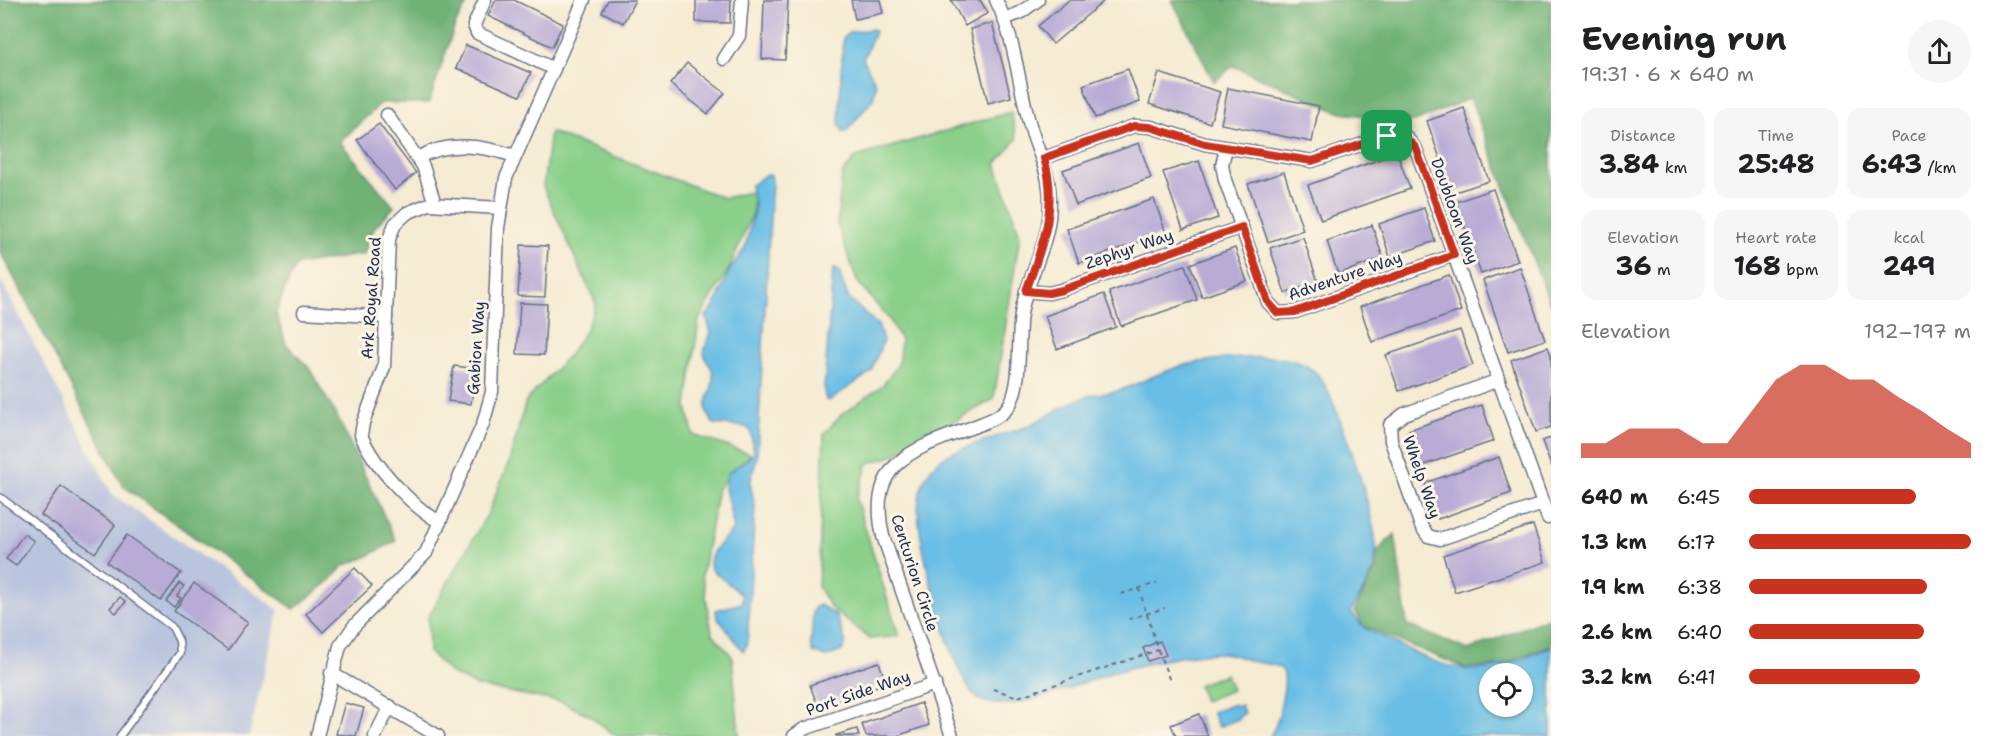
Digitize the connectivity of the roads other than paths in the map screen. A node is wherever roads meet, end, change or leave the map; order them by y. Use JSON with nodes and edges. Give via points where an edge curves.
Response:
{"nodes":[{"id":1,"x":485,"y":0,"type":"edge"},
{"id":2,"x":584,"y":0,"type":"edge"},
{"id":3,"x":742,"y":0,"type":"edge"},
{"id":4,"x":996,"y":0,"type":"edge"},
{"id":5,"x":1038,"y":0,"type":"edge"},
{"id":6,"x":1004,"y":19,"type":"junction"},
{"id":7,"x":724,"y":59,"type":"dead end"},
{"id":8,"x":554,"y":69,"type":"junction"},
{"id":9,"x":387,"y":115,"type":"dead end"},
{"id":10,"x":1226,"y":148,"type":"junction"},
{"id":11,"x":515,"y":156,"type":"junction"},
{"id":12,"x":418,"y":158,"type":"junction"},
{"id":13,"x":1044,"y":158,"type":"junction"},
{"id":14,"x":435,"y":204,"type":"junction"},
{"id":15,"x":501,"y":208,"type":"junction"},
{"id":16,"x":1242,"y":227,"type":"junction"},
{"id":17,"x":1454,"y":255,"type":"junction"},
{"id":18,"x":1026,"y":291,"type":"junction"},
{"id":19,"x":304,"y":312,"type":"dead end"},
{"id":20,"x":386,"y":317,"type":"junction"},
{"id":21,"x":1499,"y":380,"type":"junction"},
{"id":22,"x":0,"y":496,"type":"edge"},
{"id":23,"x":1543,"y":504,"type":"junction"},
{"id":24,"x":1548,"y":518,"type":"dead end"},
{"id":25,"x":440,"y":522,"type":"junction"},
{"id":26,"x":332,"y":673,"type":"junction"},
{"id":27,"x":935,"y":684,"type":"junction"},
{"id":28,"x":390,"y":706,"type":"junction"},
{"id":29,"x":120,"y":736,"type":"edge"},
{"id":30,"x":317,"y":736,"type":"edge"},
{"id":31,"x":375,"y":736,"type":"edge"},
{"id":32,"x":438,"y":736,"type":"edge"},
{"id":33,"x":794,"y":736,"type":"edge"},
{"id":34,"x":952,"y":736,"type":"edge"}],
"edges":[{"from":1,"to":8,"type":"street","via":[[474,25],[477,33]]},
{"from":2,"to":8,"type":"street","name":"Gabion Way"},
{"from":3,"to":7,"type":"street","via":[[739,36]]},
{"from":4,"to":6,"type":"street","name":"Centurion Circle"},
{"from":5,"to":6,"type":"street"},
{"from":6,"to":13,"type":"street","name":"Centurion Circle","via":[[1029,122]]},
{"from":8,"to":11,"type":"street","name":"Gabion Way"},
{"from":9,"to":12,"type":"street"},
{"from":10,"to":13,"type":"street","name":"Doubloon Way","via":[[1134,126]]},
{"from":10,"to":16,"type":"street","name":"Adventure Way","via":[[1223,173]]},
{"from":10,"to":17,"type":"street","name":"Doubloon Way","via":[[1312,161],[1387,136],[1404,136],[1416,148]]},
{"from":11,"to":12,"type":"street","via":[[484,147],[446,146]]},
{"from":11,"to":15,"type":"street","name":"Gabion Way"},
{"from":12,"to":14,"type":"street"},
{"from":13,"to":18,"type":"street","name":"Centurion Circle","via":[[1050,181],[1049,218],[1042,252]]},
{"from":14,"to":15,"type":"street","name":"Ark Royal Road"},
{"from":14,"to":20,"type":"street","name":"Ark Royal Road","via":[[407,213],[392,231]]},
{"from":15,"to":25,"type":"street","name":"Gabion Way","via":[[492,392],[483,424]]},
{"from":16,"to":17,"type":"street","name":"Adventure Way","via":[[1268,302],[1278,313],[1295,312]]},
{"from":16,"to":18,"type":"street","name":"Zephyr Way","via":[[1062,290]]},
{"from":17,"to":21,"type":"street","name":"Doubloon Way"},
{"from":18,"to":27,"type":"street","name":"Centurion Circle","via":[[1016,384],[1008,407],[989,420],[911,451],[890,470],[880,492],[883,536]]},
{"from":19,"to":20,"type":"street"},
{"from":20,"to":25,"type":"street","name":"Ark Royal Road","via":[[382,378],[361,435],[414,506]]},
{"from":21,"to":23,"type":"street","name":"Doubloon Way"},
{"from":21,"to":23,"type":"street","name":"Whelp Way","via":[[1404,414],[1390,425],[1421,526],[1428,536],[1440,539]]},
{"from":22,"to":29,"type":"lane","via":[[172,627],[180,653]]},
{"from":23,"to":24,"type":"street","name":"Doubloon Way"},
{"from":25,"to":26,"type":"street","name":"Gabion Way","via":[[419,562],[346,636]]},
{"from":26,"to":28,"type":"street"},
{"from":26,"to":30,"type":"street","name":"Gabion Way"},
{"from":27,"to":33,"type":"street","name":"Port Side Way","via":[[804,729]]},
{"from":27,"to":34,"type":"street","name":"Centurion Circle"},
{"from":28,"to":31,"type":"street"},
{"from":28,"to":32,"type":"street"}]}
